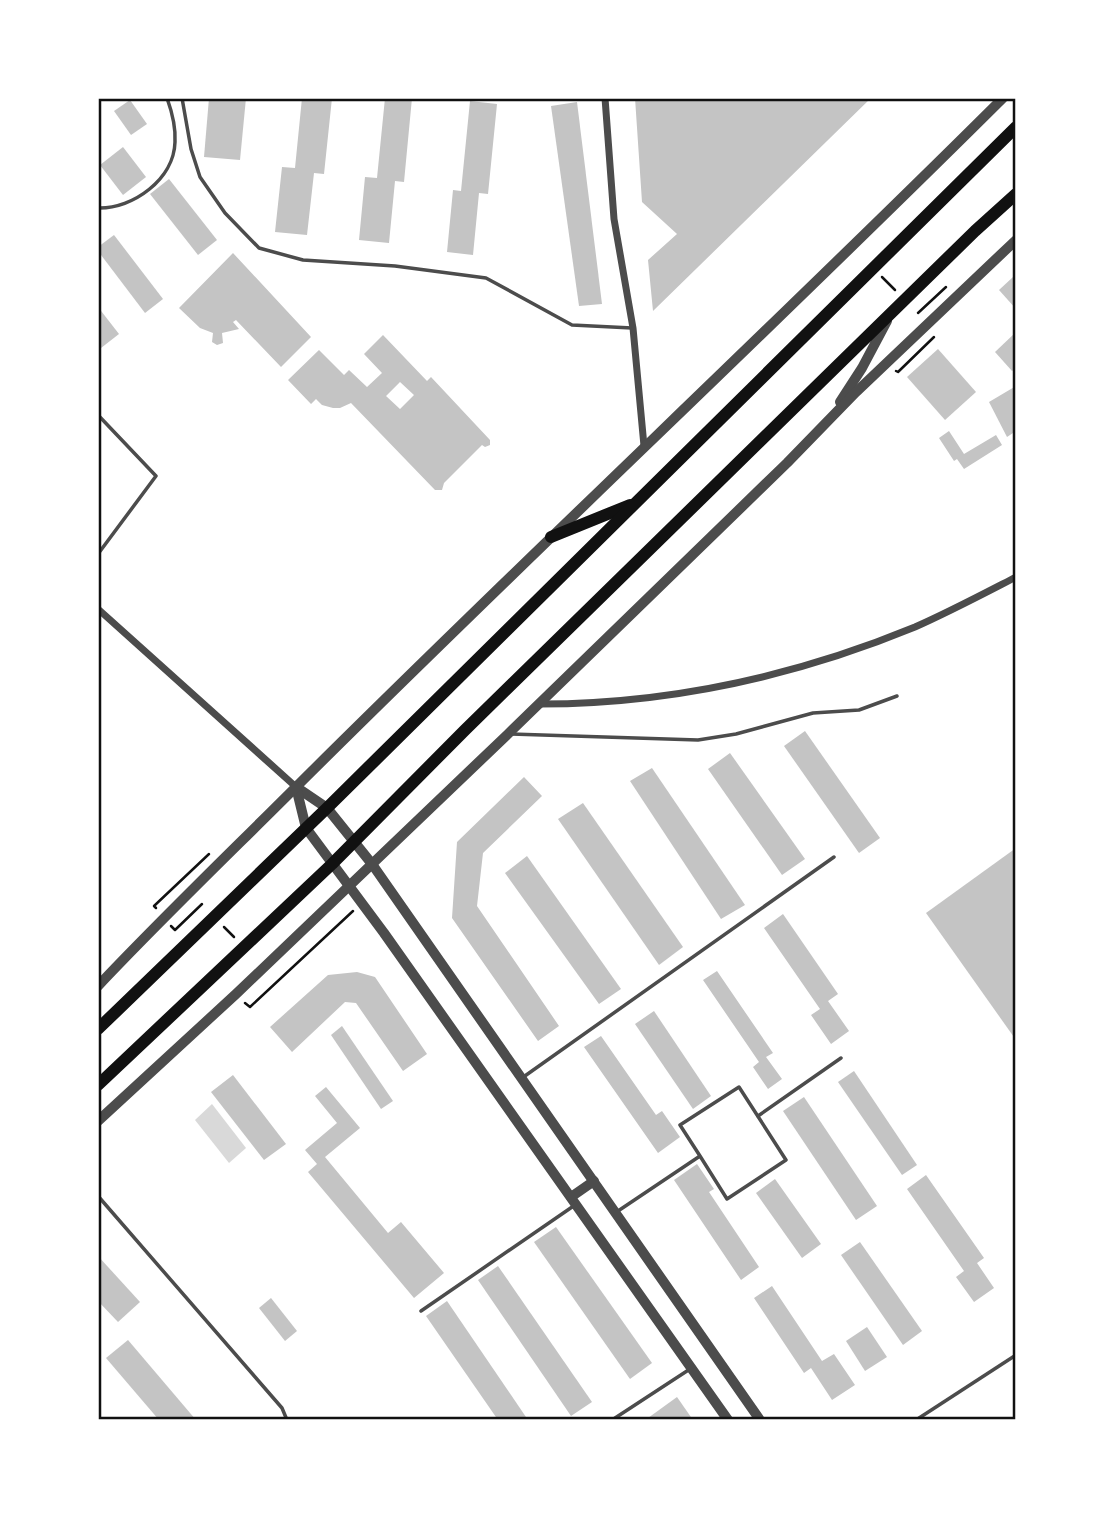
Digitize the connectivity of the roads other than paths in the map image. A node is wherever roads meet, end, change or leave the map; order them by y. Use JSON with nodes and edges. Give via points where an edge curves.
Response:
{"nodes":[{"id":1,"x":167,"y":98,"type":"edge"},
{"id":2,"x":181,"y":98,"type":"edge"},
{"id":3,"x":605,"y":98,"type":"edge"},
{"id":4,"x":1003,"y":98,"type":"edge"},
{"id":5,"x":1016,"y":127,"type":"edge"},
{"id":6,"x":1016,"y":194,"type":"edge"},
{"id":7,"x":98,"y":208,"type":"edge"},
{"id":8,"x":1016,"y":240,"type":"edge"},
{"id":9,"x":890,"y":316,"type":"junction"},
{"id":10,"x":633,"y":328,"type":"junction"},
{"id":11,"x":98,"y":415,"type":"edge"},
{"id":12,"x":816,"y":433,"type":"junction"},
{"id":13,"x":644,"y":446,"type":"junction"},
{"id":14,"x":636,"y":502,"type":"junction"},
{"id":15,"x":551,"y":537,"type":"junction"},
{"id":16,"x":98,"y":554,"type":"edge"},
{"id":17,"x":1016,"y":577,"type":"edge"},
{"id":18,"x":98,"y":609,"type":"edge"},
{"id":19,"x":897,"y":696,"type":"dead end"},
{"id":20,"x":539,"y":704,"type":"junction"},
{"id":21,"x":508,"y":734,"type":"junction"},
{"id":22,"x":296,"y":787,"type":"junction"},
{"id":23,"x":327,"y":808,"type":"junction"},
{"id":24,"x":306,"y":828,"type":"junction"},
{"id":25,"x":355,"y":841,"type":"junction"},
{"id":26,"x":834,"y":856,"type":"dead end"},
{"id":27,"x":332,"y":864,"type":"junction"},
{"id":28,"x":372,"y":864,"type":"junction"},
{"id":29,"x":349,"y":886,"type":"junction"},
{"id":30,"x":98,"y":986,"type":"edge"},
{"id":31,"x":98,"y":1029,"type":"edge"},
{"id":32,"x":841,"y":1058,"type":"dead end"},
{"id":33,"x":522,"y":1078,"type":"junction"},
{"id":34,"x":98,"y":1085,"type":"edge"},
{"id":35,"x":758,"y":1116,"type":"junction"},
{"id":36,"x":98,"y":1121,"type":"edge"},
{"id":37,"x":700,"y":1156,"type":"junction"},
{"id":38,"x":594,"y":1181,"type":"junction"},
{"id":39,"x":98,"y":1196,"type":"edge"},
{"id":40,"x":574,"y":1201,"type":"junction"},
{"id":41,"x":617,"y":1212,"type":"junction"},
{"id":42,"x":421,"y":1311,"type":"dead end"},
{"id":43,"x":1016,"y":1355,"type":"edge"},
{"id":44,"x":692,"y":1367,"type":"junction"},
{"id":45,"x":287,"y":1420,"type":"edge"},
{"id":46,"x":612,"y":1420,"type":"edge"},
{"id":47,"x":728,"y":1420,"type":"edge"},
{"id":48,"x":760,"y":1420,"type":"edge"},
{"id":49,"x":916,"y":1420,"type":"edge"}],
"edges":[{"from":1,"to":7,"type":"lane","via":[[176,145],[167,169],[128,203]]},
{"from":2,"to":10,"type":"lane","via":[[200,177],[225,213],[259,248],[303,260],[486,278],[572,326]]},
{"from":3,"to":10,"type":"street","via":[[614,219]]},
{"from":4,"to":13,"type":"street"},
{"from":5,"to":14,"type":"highway"},
{"from":6,"to":9,"type":"highway"},
{"from":8,"to":12,"type":"street"},
{"from":9,"to":12,"type":"street","via":[[862,368]]},
{"from":9,"to":25,"type":"highway"},
{"from":10,"to":13,"type":"street"},
{"from":11,"to":16,"type":"lane","via":[[156,476]]},
{"from":12,"to":20,"type":"street"},
{"from":13,"to":15,"type":"street"},
{"from":14,"to":15,"type":"highway"},
{"from":14,"to":23,"type":"highway"},
{"from":15,"to":22,"type":"street"},
{"from":17,"to":20,"type":"street","via":[[916,626],[794,670],[652,696]]},
{"from":18,"to":22,"type":"street"},
{"from":19,"to":21,"type":"lane","via":[[859,710],[813,713],[698,740]]},
{"from":20,"to":21,"type":"street"},
{"from":21,"to":28,"type":"street"},
{"from":22,"to":23,"type":"street"},
{"from":22,"to":24,"type":"street"},
{"from":22,"to":30,"type":"street"},
{"from":23,"to":24,"type":"highway"},
{"from":23,"to":25,"type":"street"},
{"from":24,"to":27,"type":"street"},
{"from":24,"to":31,"type":"highway"},
{"from":25,"to":27,"type":"highway"},
{"from":25,"to":28,"type":"street"},
{"from":26,"to":33,"type":"lane"},
{"from":27,"to":29,"type":"street"},
{"from":27,"to":34,"type":"highway"},
{"from":28,"to":29,"type":"street"},
{"from":28,"to":33,"type":"street"},
{"from":29,"to":36,"type":"street"},
{"from":29,"to":40,"type":"street"},
{"from":32,"to":35,"type":"lane"},
{"from":33,"to":38,"type":"street"},
{"from":35,"to":37,"type":"lane","via":[[739,1087],[680,1125]]},
{"from":35,"to":37,"type":"lane","via":[[786,1160],[727,1199]]},
{"from":37,"to":41,"type":"lane"},
{"from":38,"to":40,"type":"street"},
{"from":38,"to":41,"type":"street"},
{"from":39,"to":45,"type":"lane"},
{"from":40,"to":42,"type":"lane"},
{"from":40,"to":44,"type":"street"},
{"from":41,"to":48,"type":"street"},
{"from":43,"to":49,"type":"lane"},
{"from":44,"to":46,"type":"lane"},
{"from":44,"to":47,"type":"street"}]}
